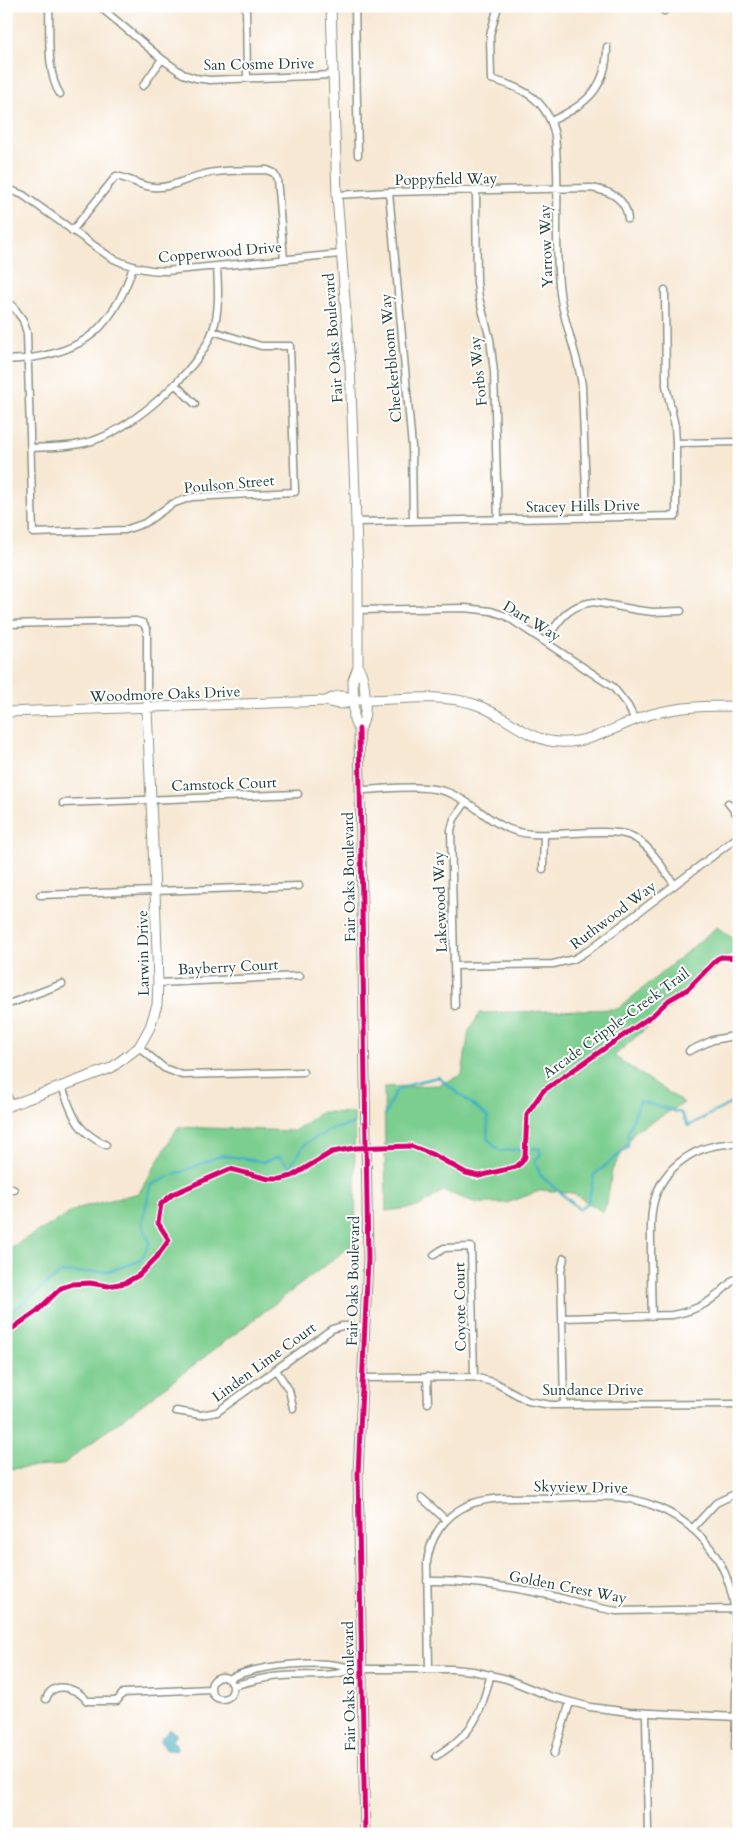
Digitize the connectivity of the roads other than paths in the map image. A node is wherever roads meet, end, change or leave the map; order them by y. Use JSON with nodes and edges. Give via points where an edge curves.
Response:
{"nodes":[{"id":1,"x":49,"y":6,"type":"edge"},
{"id":2,"x":99,"y":6,"type":"edge"},
{"id":3,"x":246,"y":6,"type":"edge"},
{"id":4,"x":331,"y":6,"type":"edge"},
{"id":5,"x":355,"y":6,"type":"edge"},
{"id":6,"x":498,"y":6,"type":"edge"},
{"id":7,"x":607,"y":47,"type":"dead end"},
{"id":8,"x":162,"y":59,"type":"junction"},
{"id":9,"x":332,"y":75,"type":"junction"},
{"id":10,"x":247,"y":78,"type":"junction"},
{"id":11,"x":143,"y":86,"type":"dead end"},
{"id":12,"x":60,"y":94,"type":"dead end"},
{"id":13,"x":551,"y":121,"type":"junction"},
{"id":14,"x":358,"y":155,"type":"dead end"},
{"id":15,"x":6,"y":188,"type":"edge"},
{"id":16,"x":557,"y":189,"type":"junction"},
{"id":17,"x":476,"y":191,"type":"junction"},
{"id":18,"x":389,"y":192,"type":"junction"},
{"id":19,"x":336,"y":195,"type":"junction"},
{"id":20,"x":628,"y":219,"type":"dead end"},
{"id":21,"x":72,"y":231,"type":"junction"},
{"id":22,"x":340,"y":254,"type":"junction"},
{"id":23,"x":284,"y":259,"type":"junction"},
{"id":24,"x":217,"y":266,"type":"junction"},
{"id":25,"x":133,"y":267,"type":"junction"},
{"id":26,"x":665,"y":290,"type":"dead end"},
{"id":27,"x":12,"y":305,"type":"dead end"},
{"id":28,"x":213,"y":332,"type":"junction"},
{"id":29,"x":28,"y":358,"type":"junction"},
{"id":30,"x":6,"y":360,"type":"edge"},
{"id":31,"x":174,"y":384,"type":"junction"},
{"id":32,"x":195,"y":404,"type":"dead end"},
{"id":33,"x":739,"y":442,"type":"edge"},
{"id":34,"x":676,"y":443,"type":"junction"},
{"id":35,"x":32,"y":448,"type":"junction"},
{"id":36,"x":586,"y":518,"type":"junction"},
{"id":37,"x":498,"y":520,"type":"junction"},
{"id":38,"x":413,"y":521,"type":"junction"},
{"id":39,"x":356,"y":522,"type":"junction"},
{"id":40,"x":359,"y":610,"type":"junction"},
{"id":41,"x":680,"y":612,"type":"dead end"},
{"id":42,"x":6,"y":624,"type":"edge"},
{"id":43,"x":545,"y":641,"type":"junction"},
{"id":44,"x":358,"y":667,"type":"junction"},
{"id":45,"x":353,"y":700,"type":"junction"},
{"id":46,"x":364,"y":700,"type":"junction"},
{"id":47,"x":739,"y":706,"type":"edge"},
{"id":48,"x":147,"y":709,"type":"junction"},
{"id":49,"x":6,"y":712,"type":"edge"},
{"id":50,"x":635,"y":720,"type":"junction"},
{"id":51,"x":360,"y":729,"type":"junction"},
{"id":52,"x":361,"y":790,"type":"junction"},
{"id":53,"x":298,"y":794,"type":"dead end"},
{"id":54,"x":152,"y":800,"type":"junction"},
{"id":55,"x":466,"y":802,"type":"junction"},
{"id":56,"x":728,"y":803,"type":"dead end"},
{"id":57,"x":63,"y":804,"type":"dead end"},
{"id":58,"x":739,"y":817,"type":"edge"},
{"id":59,"x":544,"y":835,"type":"junction"},
{"id":60,"x":739,"y":836,"type":"edge"},
{"id":61,"x":543,"y":869,"type":"dead end"},
{"id":62,"x":674,"y":884,"type":"junction"},
{"id":63,"x":299,"y":886,"type":"dead end"},
{"id":64,"x":156,"y":891,"type":"junction"},
{"id":65,"x":40,"y":895,"type":"dead end"},
{"id":66,"x":454,"y":966,"type":"junction"},
{"id":67,"x":300,"y":976,"type":"dead end"},
{"id":68,"x":158,"y":983,"type":"junction"},
{"id":69,"x":62,"y":984,"type":"dead end"},
{"id":70,"x":6,"y":1005,"type":"edge"},
{"id":71,"x":455,"y":1006,"type":"dead end"},
{"id":72,"x":739,"y":1035,"type":"edge"},
{"id":73,"x":139,"y":1047,"type":"junction"},
{"id":74,"x":689,"y":1051,"type":"dead end"},
{"id":75,"x":303,"y":1072,"type":"dead end"},
{"id":76,"x":62,"y":1087,"type":"junction"},
{"id":77,"x":6,"y":1092,"type":"edge"},
{"id":78,"x":9,"y":1106,"type":"edge"},
{"id":79,"x":739,"y":1144,"type":"edge"},
{"id":80,"x":106,"y":1145,"type":"dead end"},
{"id":81,"x":6,"y":1186,"type":"edge"},
{"id":82,"x":14,"y":1190,"type":"dead end"},
{"id":83,"x":434,"y":1255,"type":"dead end"},
{"id":84,"x":564,"y":1258,"type":"dead end"},
{"id":85,"x":733,"y":1280,"type":"dead end"},
{"id":86,"x":652,"y":1316,"type":"junction"},
{"id":87,"x":563,"y":1318,"type":"junction"},
{"id":88,"x":365,"y":1326,"type":"junction"},
{"id":89,"x":276,"y":1370,"type":"junction"},
{"id":90,"x":474,"y":1376,"type":"junction"},
{"id":91,"x":427,"y":1377,"type":"junction"},
{"id":92,"x":362,"y":1378,"type":"junction"},
{"id":93,"x":428,"y":1403,"type":"dead end"},
{"id":94,"x":564,"y":1404,"type":"junction"},
{"id":95,"x":739,"y":1404,"type":"edge"},
{"id":96,"x":292,"y":1408,"type":"dead end"},
{"id":97,"x":176,"y":1411,"type":"dead end"},
{"id":98,"x":739,"y":1492,"type":"edge"},
{"id":99,"x":422,"y":1498,"type":"dead end"},
{"id":100,"x":446,"y":1520,"type":"junction"},
{"id":101,"x":692,"y":1529,"type":"junction"},
{"id":102,"x":427,"y":1581,"type":"junction"},
{"id":103,"x":736,"y":1609,"type":"junction"},
{"id":104,"x":328,"y":1664,"type":"junction"},
{"id":105,"x":282,"y":1665,"type":"junction"},
{"id":106,"x":429,"y":1668,"type":"junction"},
{"id":107,"x":358,"y":1669,"type":"junction"},
{"id":108,"x":491,"y":1674,"type":"junction"},
{"id":109,"x":328,"y":1675,"type":"junction"},
{"id":110,"x":284,"y":1676,"type":"junction"},
{"id":111,"x":228,"y":1679,"type":"junction"},
{"id":112,"x":233,"y":1686,"type":"junction"},
{"id":113,"x":211,"y":1688,"type":"junction"},
{"id":114,"x":46,"y":1699,"type":"dead end"},
{"id":115,"x":570,"y":1702,"type":"junction"},
{"id":116,"x":646,"y":1713,"type":"junction"},
{"id":117,"x":737,"y":1717,"type":"edge"},
{"id":118,"x":735,"y":1748,"type":"dead end"},
{"id":119,"x":554,"y":1754,"type":"dead end"},
{"id":120,"x":436,"y":1756,"type":"dead end"},
{"id":121,"x":364,"y":1834,"type":"edge"},
{"id":122,"x":648,"y":1834,"type":"edge"}],
"edges":[{"from":1,"to":12,"type":"street","via":[[52,74],[54,86]]},
{"from":2,"to":8,"type":"street","name":"San Cosme Drive"},
{"from":3,"to":10,"type":"street"},
{"from":4,"to":9,"type":"main road","name":"Fair Oaks Boulevard"},
{"from":5,"to":14,"type":"street"},
{"from":6,"to":13,"type":"street","name":"Yarrow Way","via":[[490,35],[491,79],[525,91],[541,105]]},
{"from":7,"to":13,"type":"street","via":[[606,66],[595,90],[575,109]]},
{"from":8,"to":10,"type":"street","name":"San Cosme Drive","via":[[183,74],[195,78]]},
{"from":8,"to":11,"type":"street"},
{"from":9,"to":10,"type":"street","name":"San Cosme Drive"},
{"from":9,"to":19,"type":"main road","name":"Fair Oaks Boulevard"},
{"from":13,"to":16,"type":"street","name":"Yarrow Way","via":[[556,147]]},
{"from":15,"to":21,"type":"street","name":"Copperwood Drive","via":[[22,195]]},
{"from":16,"to":17,"type":"street","name":"Poppyfield Way"},
{"from":16,"to":20,"type":"street","name":"Poppyfield Way","via":[[591,188],[608,192],[623,203]]},
{"from":16,"to":36,"type":"street","name":"Yarrow Way","via":[[560,295],[582,386]]},
{"from":17,"to":18,"type":"street","name":"Poppyfield Way"},
{"from":17,"to":37,"type":"street","name":"Forbs Way","via":[[477,282],[494,372]]},
{"from":18,"to":19,"type":"street","name":"Poppyfield Way"},
{"from":18,"to":38,"type":"street","name":"Checkerbloom Way","via":[[412,447]]},
{"from":19,"to":22,"type":"main road","name":"Fair Oaks Boulevard"},
{"from":21,"to":23,"type":"street","via":[[116,176],[154,188],[202,175],[267,170],[274,173],[277,180]]},
{"from":21,"to":25,"type":"street","name":"Copperwood Drive","via":[[110,257]]},
{"from":22,"to":23,"type":"street","name":"Copperwood Drive"},
{"from":22,"to":39,"type":"main road","name":"Fair Oaks Boulevard","via":[[350,365]]},
{"from":23,"to":24,"type":"street","name":"Copperwood Drive"},
{"from":24,"to":25,"type":"street","name":"Copperwood Drive","via":[[166,271]]},
{"from":24,"to":28,"type":"street","via":[[218,307]]},
{"from":25,"to":29,"type":"street","via":[[118,306],[96,332],[66,349]]},
{"from":26,"to":34,"type":"street","via":[[666,386]]},
{"from":27,"to":29,"type":"street","name":"Poulson Street","via":[[23,320]]},
{"from":28,"to":31,"type":"street","via":[[200,354]]},
{"from":28,"to":35,"type":"street","name":"Poulson Street","via":[[261,346],[290,346],[295,492],[192,497],[172,504],[145,523],[125,530],[33,533]]},
{"from":29,"to":30,"type":"street"},
{"from":29,"to":35,"type":"street","name":"Poulson Street"},
{"from":31,"to":32,"type":"street"},
{"from":31,"to":35,"type":"street","via":[[117,431],[81,444]]},
{"from":33,"to":34,"type":"street"},
{"from":34,"to":36,"type":"street","name":"Stacey Hills Drive","via":[[676,516]]},
{"from":36,"to":37,"type":"street","name":"Stacey Hills Drive"},
{"from":37,"to":38,"type":"street","name":"Stacey Hills Drive"},
{"from":38,"to":39,"type":"street","name":"Stacey Hills Drive"},
{"from":39,"to":40,"type":"main road","name":"Fair Oaks Boulevard"},
{"from":40,"to":43,"type":"street","name":"Dart Way","via":[[478,608],[506,616]]},
{"from":40,"to":44,"type":"main road","name":"Fair Oaks Boulevard"},
{"from":41,"to":43,"type":"street","via":[[653,612],[589,602],[569,610]]},
{"from":42,"to":48,"type":"street","via":[[143,623],[146,630]]},
{"from":43,"to":50,"type":"street","name":"Dart Way","via":[[613,687]]},
{"from":44,"to":45,"type":"main road","name":"Fair Oaks Boulevard","via":[[353,680]]},
{"from":44,"to":46,"type":"main road","name":"Fair Oaks Boulevard","via":[[364,680]]},
{"from":45,"to":46,"type":"main road","name":"Woodmore Oaks Drive"},
{"from":45,"to":48,"type":"main road","name":"Woodmore Oaks Drive","via":[[347,704],[326,701]]},
{"from":45,"to":51,"type":"main road","name":"Fair Oaks Boulevard","via":[[354,719]]},
{"from":46,"to":50,"type":"main road","name":"Woodmore Oaks Drive","via":[[432,698],[472,703],[497,712],[530,735],[560,742],[592,739]]},
{"from":46,"to":51,"type":"main road","name":"Fair Oaks Boulevard","via":[[365,720]]},
{"from":47,"to":50,"type":"main road","name":"Woodmore Oaks Drive","via":[[679,708]]},
{"from":48,"to":49,"type":"main road","name":"Woodmore Oaks Drive"},
{"from":48,"to":54,"type":"main road","name":"Larwin Drive"},
{"from":51,"to":52,"type":"main road","name":"Fair Oaks Boulevard"},
{"from":52,"to":55,"type":"street","via":[[437,789]]},
{"from":52,"to":88,"type":"main road","name":"Fair Oaks Boulevard","via":[[368,1259]]},
{"from":53,"to":54,"type":"street","name":"Camstock Court"},
{"from":54,"to":57,"type":"street","name":"Camstock Court"},
{"from":54,"to":64,"type":"main road","name":"Larwin Drive"},
{"from":55,"to":59,"type":"street","via":[[509,830]]},
{"from":55,"to":66,"type":"street","name":"Lakewood Way","via":[[454,819],[451,830]]},
{"from":56,"to":58,"type":"street"},
{"from":59,"to":61,"type":"street"},
{"from":59,"to":62,"type":"street","via":[[614,833],[632,836],[650,850]]},
{"from":60,"to":62,"type":"street","name":"Ruthwood Way"},
{"from":62,"to":66,"type":"street","name":"Ruthwood Way","via":[[574,960],[553,964]]},
{"from":63,"to":64,"type":"street"},
{"from":64,"to":65,"type":"street"},
{"from":64,"to":68,"type":"main road","name":"Larwin Drive"},
{"from":66,"to":71,"type":"street","name":"Lakewood Way"},
{"from":67,"to":68,"type":"street","name":"Bayberry Court"},
{"from":68,"to":73,"type":"main road","name":"Larwin Drive","via":[[157,1005]]},
{"from":69,"to":70,"type":"street"},
{"from":72,"to":74,"type":"street","via":[[713,1040]]},
{"from":73,"to":75,"type":"street","via":[[164,1068],[182,1075]]},
{"from":73,"to":76,"type":"main road","name":"Larwin Drive","via":[[111,1068]]},
{"from":76,"to":78,"type":"main road","name":"Larwin Drive"},
{"from":76,"to":80,"type":"street","via":[[79,1126]]},
{"from":77,"to":78,"type":"street"},
{"from":79,"to":86,"type":"street","via":[[717,1145],[697,1151],[678,1163],[659,1188],[652,1216]]},
{"from":81,"to":82,"type":"street"},
{"from":83,"to":90,"type":"street","name":"Coyote Court","via":[[444,1248],[471,1247]]},
{"from":84,"to":87,"type":"street","via":[[561,1271]]},
{"from":85,"to":86,"type":"street","via":[[701,1307],[689,1312]]},
{"from":86,"to":87,"type":"street"},
{"from":87,"to":94,"type":"street"},
{"from":88,"to":89,"type":"street","name":"Linden Lime Court","via":[[332,1329]]},
{"from":88,"to":92,"type":"main road","name":"Fair Oaks Boulevard"},
{"from":89,"to":96,"type":"street","via":[[289,1390]]},
{"from":89,"to":97,"type":"street","name":"Linden Lime Court","via":[[218,1412],[201,1415]]},
{"from":90,"to":91,"type":"street","name":"Sundance Drive"},
{"from":90,"to":94,"type":"street","name":"Sundance Drive","via":[[496,1383],[528,1401]]},
{"from":91,"to":92,"type":"street","name":"Sundance Drive"},
{"from":91,"to":93,"type":"street"},
{"from":92,"to":107,"type":"main road","name":"Fair Oaks Boulevard","via":[[358,1474]]},
{"from":94,"to":95,"type":"street","name":"Sundance Drive"},
{"from":98,"to":101,"type":"street","via":[[716,1503]]},
{"from":99,"to":100,"type":"street"},
{"from":100,"to":101,"type":"street","name":"Skyview Drive","via":[[457,1510],[490,1499],[610,1496],[641,1501],[669,1512]]},
{"from":100,"to":102,"type":"street","name":"Skyview Drive","via":[[434,1536],[428,1553]]},
{"from":101,"to":103,"type":"street","name":"Skyview Drive","via":[[719,1561]]},
{"from":102,"to":103,"type":"street","name":"Golden Crest Way","via":[[465,1582],[533,1592],[617,1611]]},
{"from":102,"to":106,"type":"street","name":"Skyview Drive"},
{"from":103,"to":117,"type":"street","name":"Skyview Drive"},
{"from":104,"to":105,"type":"street"},
{"from":104,"to":107,"type":"street"},
{"from":104,"to":109,"type":"street"},
{"from":105,"to":110,"type":"street"},
{"from":105,"to":111,"type":"street"},
{"from":106,"to":107,"type":"street"},
{"from":106,"to":108,"type":"street"},
{"from":107,"to":109,"type":"street"},
{"from":107,"to":121,"type":"main road","name":"Fair Oaks Boulevard"},
{"from":108,"to":115,"type":"street"},
{"from":108,"to":120,"type":"street","via":[[473,1725],[454,1745]]},
{"from":109,"to":110,"type":"street"},
{"from":110,"to":112,"type":"street"},
{"from":111,"to":112,"type":"street"},
{"from":111,"to":113,"type":"street","via":[[218,1678]]},
{"from":112,"to":113,"type":"street","via":[[229,1696],[222,1699],[213,1695]]},
{"from":113,"to":114,"type":"street","via":[[123,1693],[117,1701],[86,1700],[81,1694],[58,1688]]},
{"from":115,"to":116,"type":"street"},
{"from":115,"to":119,"type":"street"},
{"from":116,"to":117,"type":"street"},
{"from":116,"to":122,"type":"street"},
{"from":117,"to":118,"type":"street","name":"Skyview Drive"}]}
